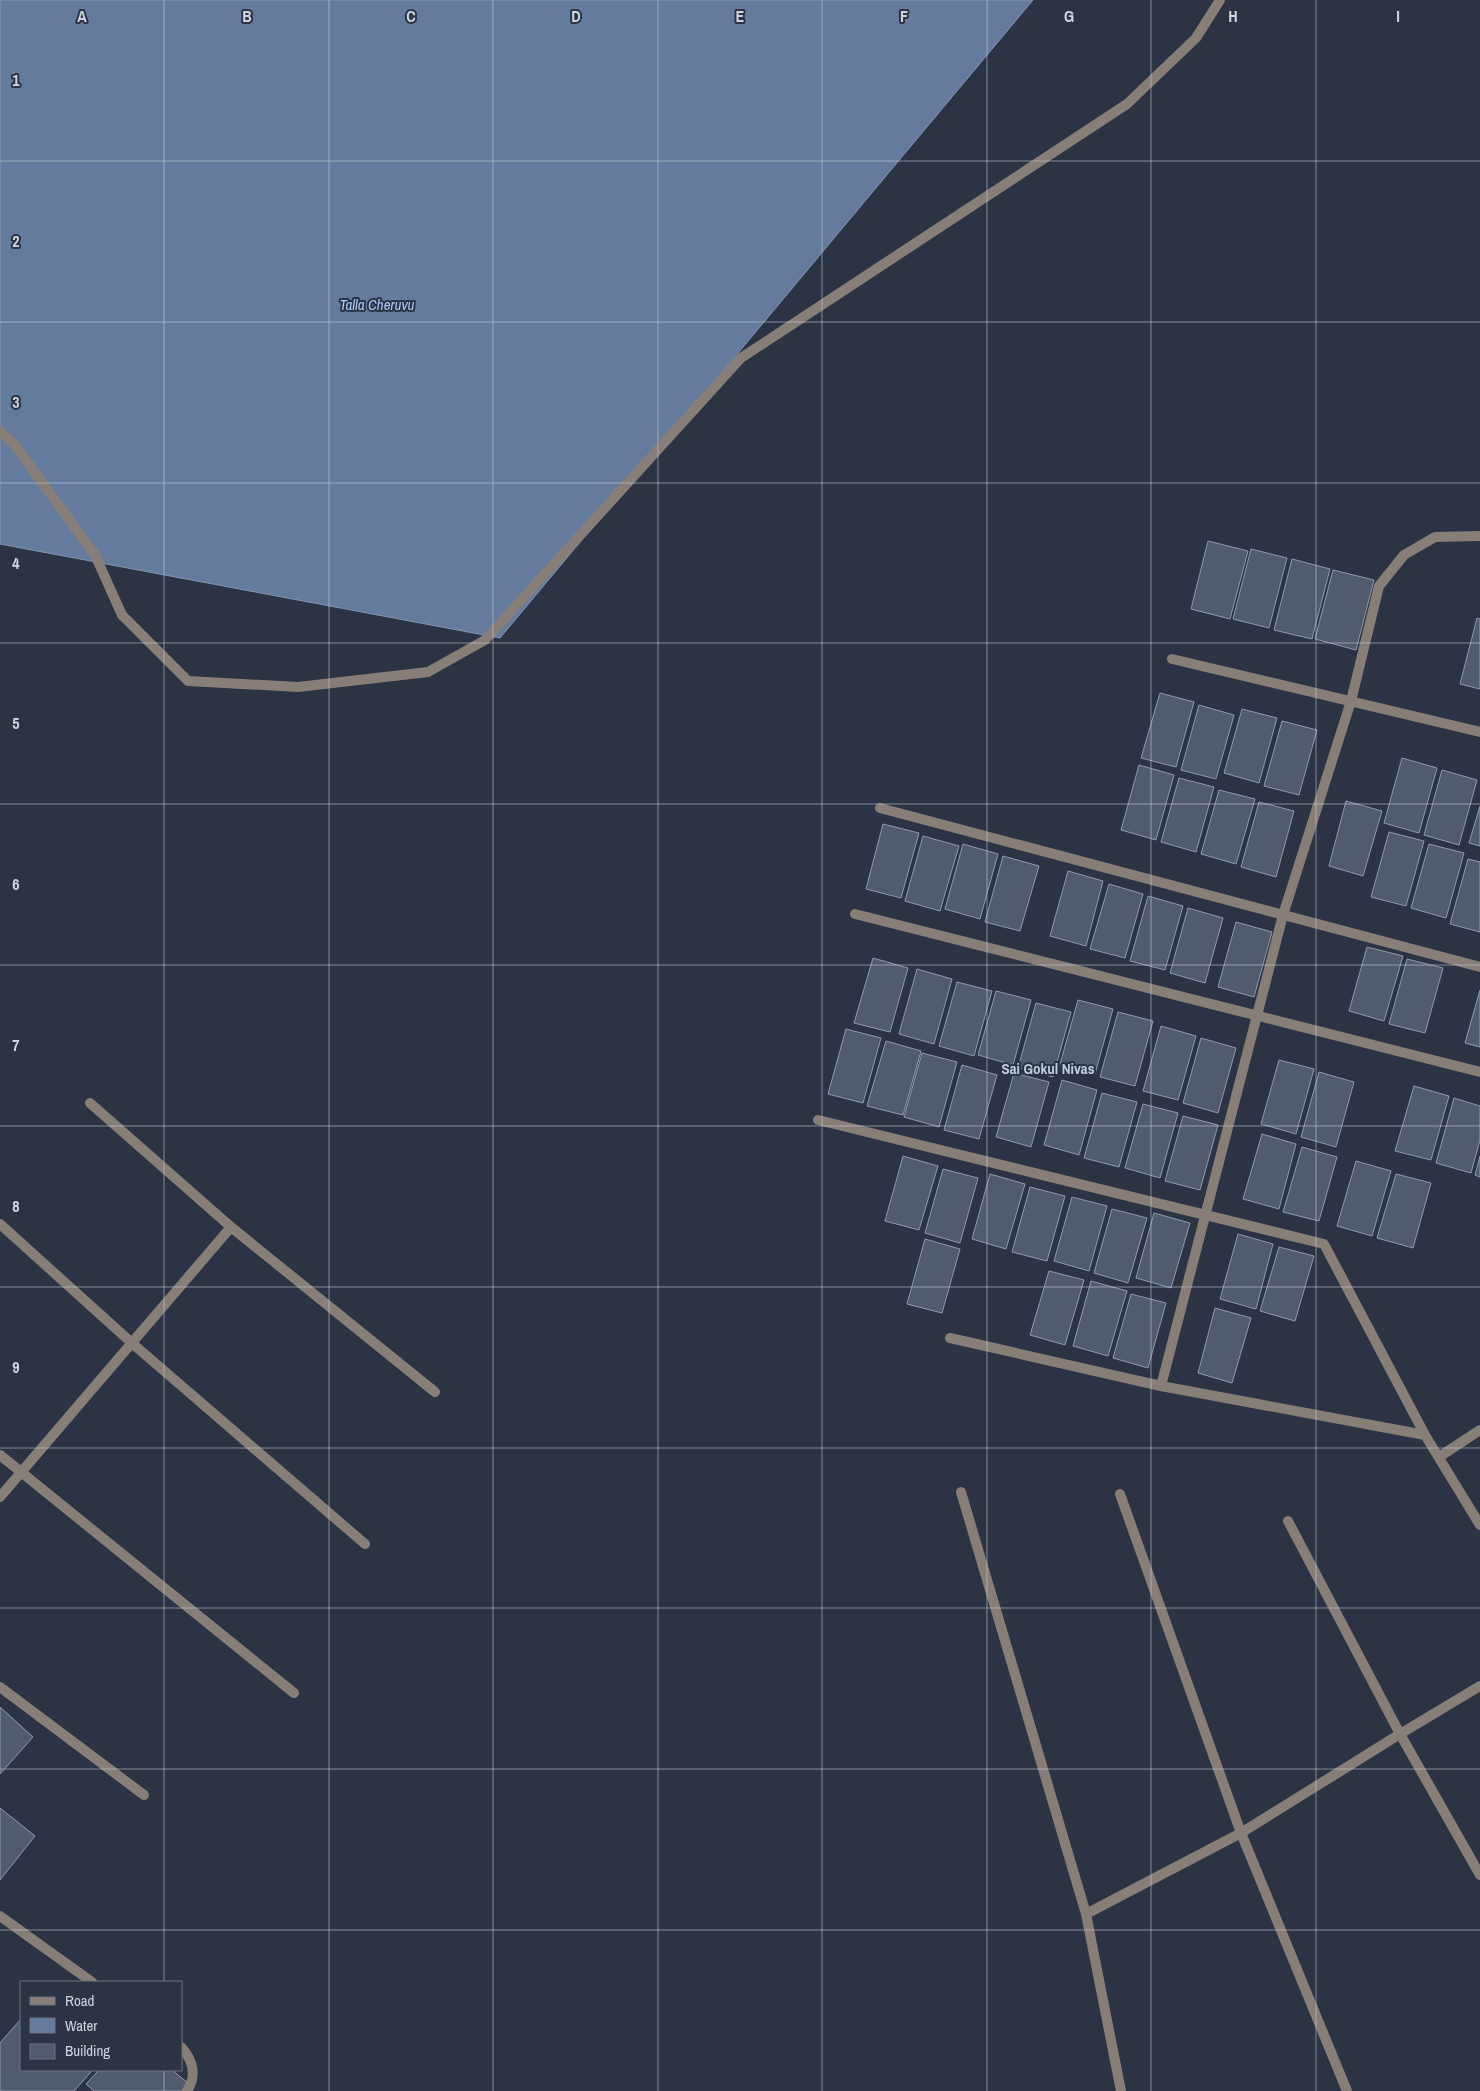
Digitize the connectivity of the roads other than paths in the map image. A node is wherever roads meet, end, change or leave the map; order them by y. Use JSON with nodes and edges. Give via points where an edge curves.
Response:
{"nodes":[{"id":1,"x":1220,"y":0,"type":"edge"},
{"id":2,"x":0,"y":431,"type":"edge"},
{"id":3,"x":1480,"y":536,"type":"edge"},
{"id":4,"x":1172,"y":659,"type":"dead end"},
{"id":5,"x":1351,"y":701,"type":"junction"},
{"id":6,"x":1480,"y":732,"type":"edge"},
{"id":7,"x":880,"y":808,"type":"dead end"},
{"id":8,"x":855,"y":914,"type":"dead end"},
{"id":9,"x":1283,"y":915,"type":"junction"},
{"id":10,"x":1480,"y":967,"type":"edge"},
{"id":11,"x":1257,"y":1016,"type":"junction"},
{"id":12,"x":1480,"y":1072,"type":"edge"},
{"id":13,"x":90,"y":1103,"type":"dead end"},
{"id":14,"x":818,"y":1120,"type":"dead end"},
{"id":15,"x":1205,"y":1215,"type":"junction"},
{"id":16,"x":0,"y":1224,"type":"edge"},
{"id":17,"x":231,"y":1227,"type":"junction"},
{"id":18,"x":950,"y":1338,"type":"dead end"},
{"id":19,"x":133,"y":1344,"type":"junction"},
{"id":20,"x":1161,"y":1386,"type":"junction"},
{"id":21,"x":435,"y":1392,"type":"dead end"},
{"id":22,"x":1480,"y":1430,"type":"edge"},
{"id":23,"x":1425,"y":1435,"type":"junction"},
{"id":24,"x":0,"y":1455,"type":"edge"},
{"id":25,"x":1439,"y":1457,"type":"junction"},
{"id":26,"x":21,"y":1471,"type":"junction"},
{"id":27,"x":961,"y":1492,"type":"dead end"},
{"id":28,"x":1120,"y":1494,"type":"dead end"},
{"id":29,"x":0,"y":1497,"type":"edge"},
{"id":30,"x":1288,"y":1521,"type":"dead end"},
{"id":31,"x":1480,"y":1525,"type":"edge"},
{"id":32,"x":365,"y":1544,"type":"dead end"},
{"id":33,"x":1480,"y":1686,"type":"edge"},
{"id":34,"x":0,"y":1687,"type":"edge"},
{"id":35,"x":294,"y":1693,"type":"dead end"},
{"id":36,"x":1400,"y":1734,"type":"junction"},
{"id":37,"x":144,"y":1795,"type":"dead end"},
{"id":38,"x":1240,"y":1832,"type":"junction"},
{"id":39,"x":1480,"y":1875,"type":"edge"},
{"id":40,"x":1086,"y":1914,"type":"junction"},
{"id":41,"x":0,"y":1916,"type":"edge"},
{"id":42,"x":91,"y":1981,"type":"edge"},
{"id":43,"x":182,"y":2048,"type":"edge"},
{"id":44,"x":187,"y":2091,"type":"edge"},
{"id":45,"x":1121,"y":2091,"type":"edge"},
{"id":46,"x":1347,"y":2091,"type":"edge"}],
"edges":[{"from":1,"to":2,"type":"street","via":[[1196,38],[1127,104],[741,358],[484,640],[428,672],[298,687],[188,681],[122,616],[95,555],[14,444]]},
{"from":3,"to":5,"type":"street","via":[[1435,537],[1404,555],[1379,586]]},
{"from":4,"to":5,"type":"street"},
{"from":5,"to":6,"type":"street"},
{"from":5,"to":9,"type":"street"},
{"from":7,"to":9,"type":"street"},
{"from":8,"to":11,"type":"street"},
{"from":9,"to":10,"type":"street"},
{"from":9,"to":11,"type":"street"},
{"from":11,"to":12,"type":"street"},
{"from":11,"to":15,"type":"street"},
{"from":13,"to":17,"type":"street"},
{"from":14,"to":15,"type":"street"},
{"from":15,"to":20,"type":"street"},
{"from":15,"to":23,"type":"street","via":[[1324,1244]]},
{"from":16,"to":19,"type":"street"},
{"from":17,"to":19,"type":"street"},
{"from":17,"to":21,"type":"street"},
{"from":18,"to":20,"type":"street"},
{"from":19,"to":26,"type":"street"},
{"from":19,"to":32,"type":"street"},
{"from":20,"to":23,"type":"street"},
{"from":22,"to":25,"type":"street"},
{"from":23,"to":25,"type":"street"},
{"from":24,"to":26,"type":"street"},
{"from":25,"to":31,"type":"street"},
{"from":26,"to":29,"type":"street"},
{"from":26,"to":35,"type":"street"},
{"from":27,"to":40,"type":"street"},
{"from":28,"to":38,"type":"street"},
{"from":30,"to":36,"type":"street"},
{"from":33,"to":36,"type":"street"},
{"from":34,"to":37,"type":"street"},
{"from":36,"to":38,"type":"street"},
{"from":36,"to":39,"type":"street"},
{"from":38,"to":40,"type":"street"},
{"from":38,"to":46,"type":"street"},
{"from":40,"to":45,"type":"street"},
{"from":41,"to":42,"type":"street"},
{"from":43,"to":44,"type":"street","via":[[193,2065],[193,2082]]}]}
